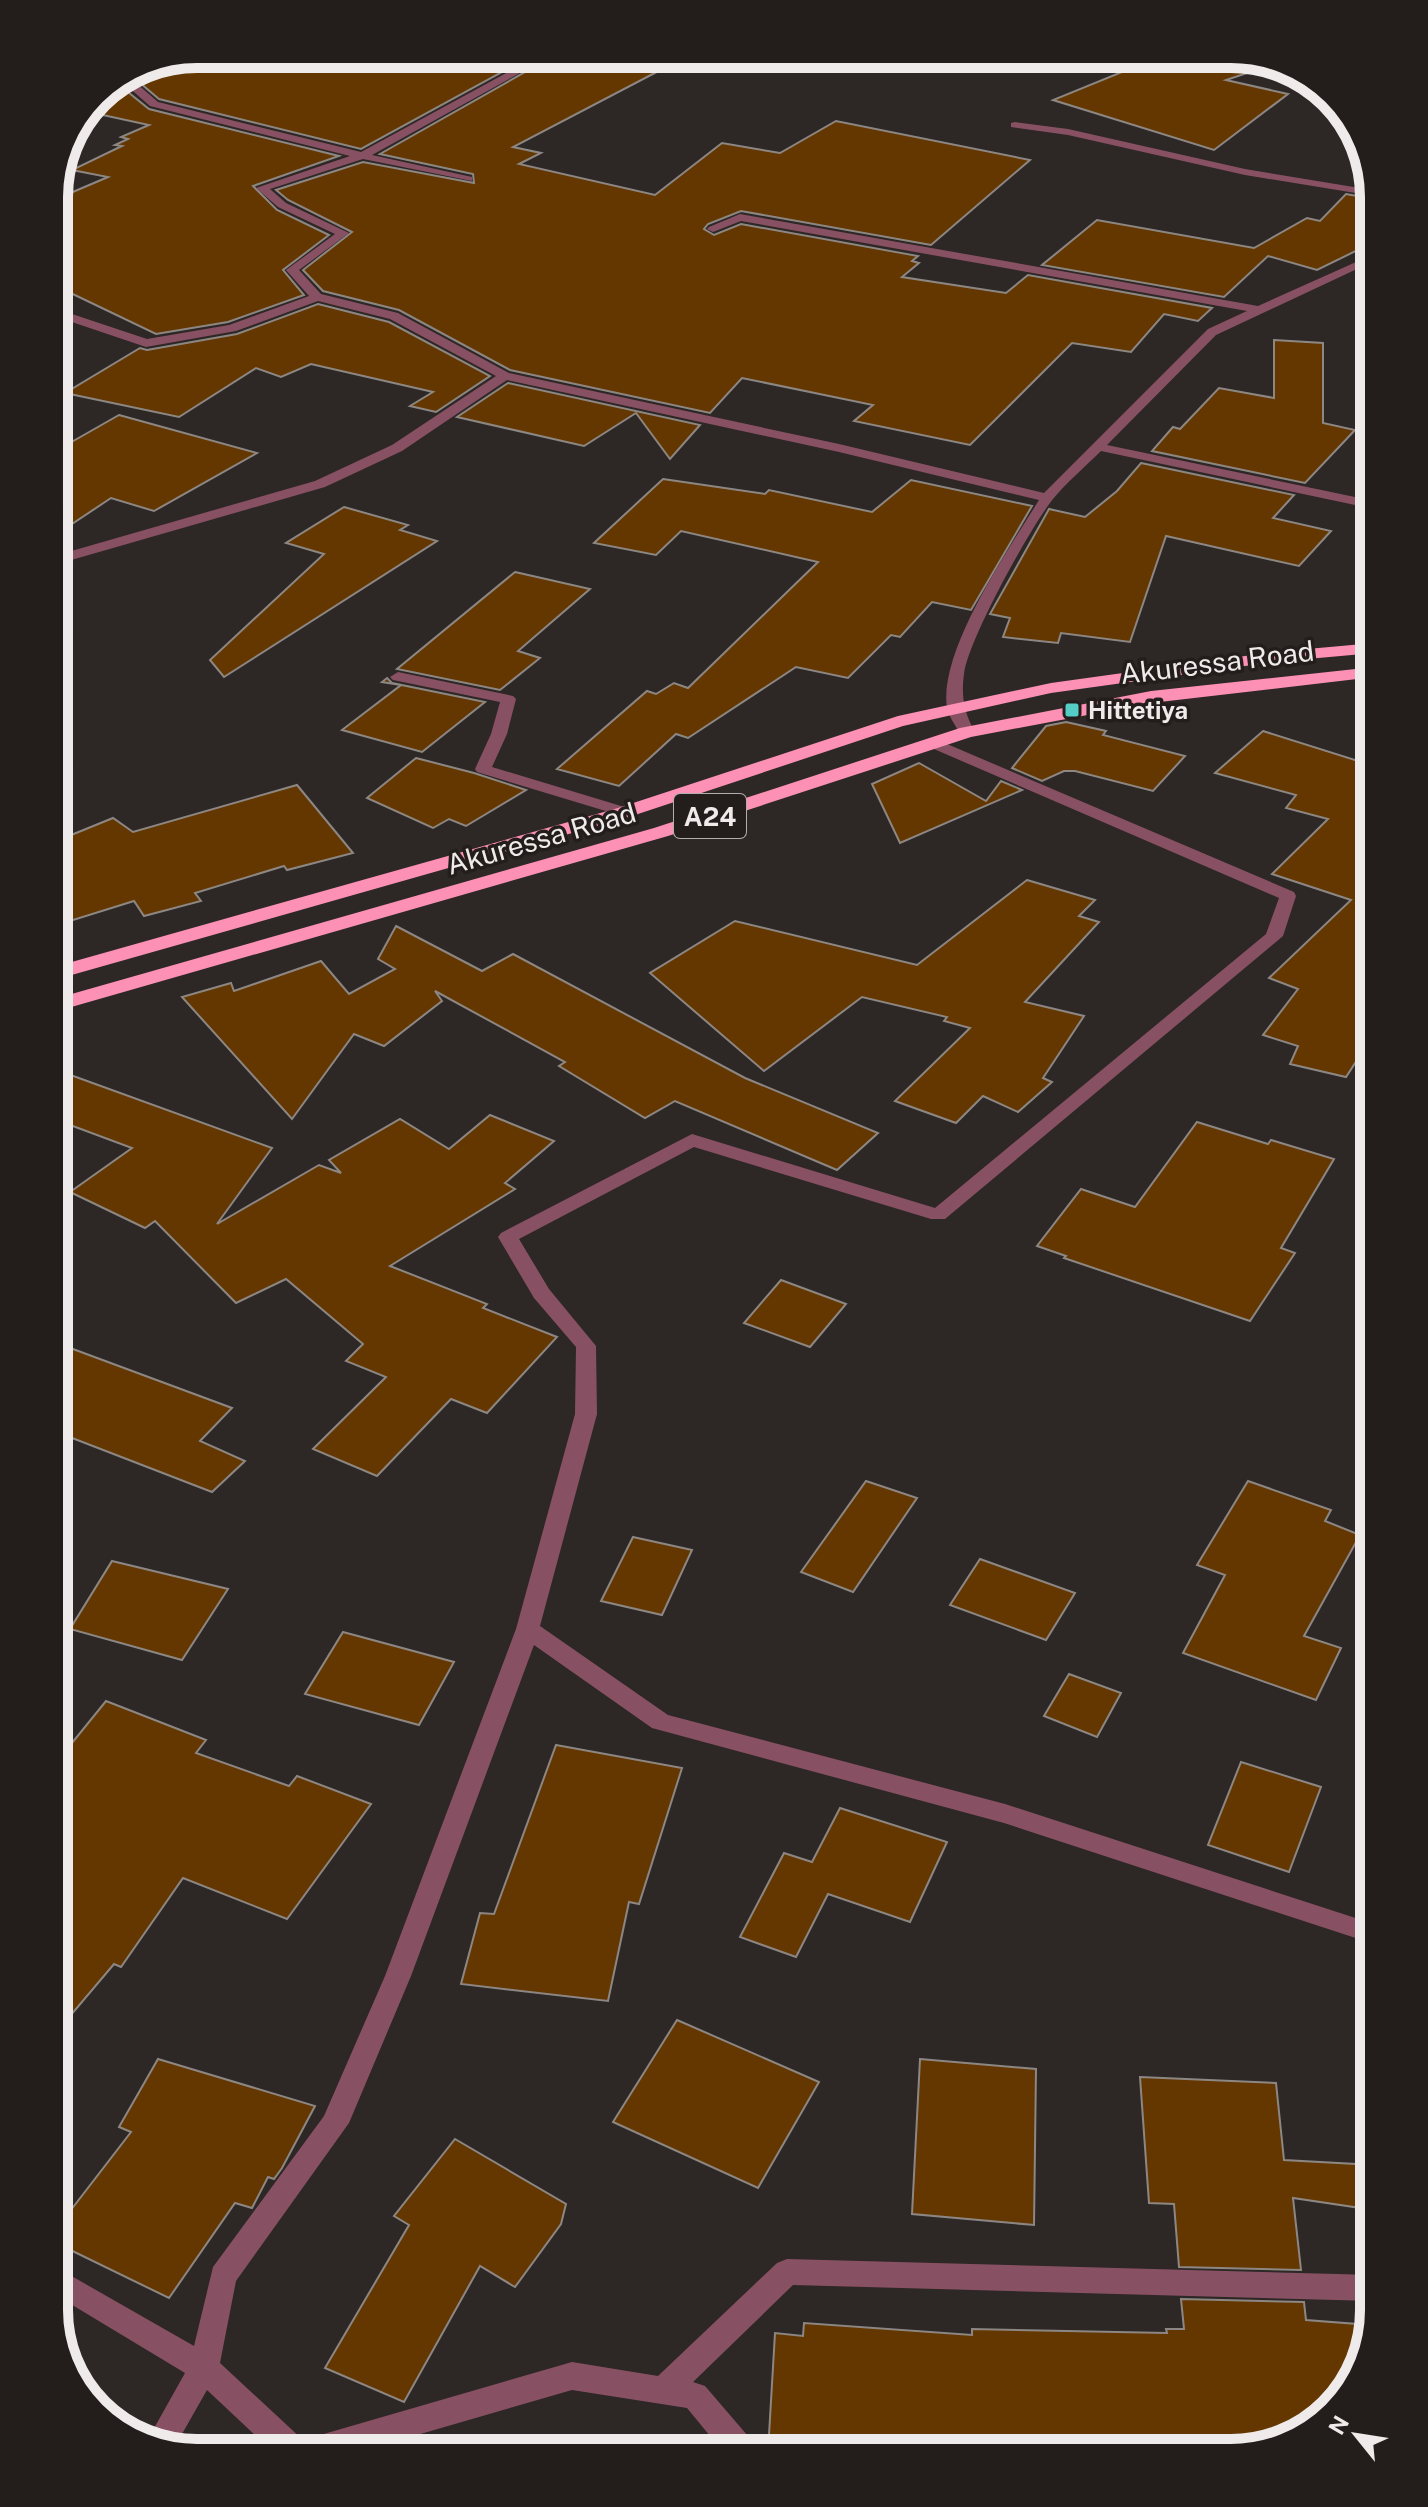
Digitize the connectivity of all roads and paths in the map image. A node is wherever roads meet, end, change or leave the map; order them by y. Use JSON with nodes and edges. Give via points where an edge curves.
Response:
{"nodes":[{"id":1,"x":523,"y":68,"type":"edge"},
{"id":2,"x":133,"y":85,"type":"edge"},
{"id":3,"x":1015,"y":125,"type":"dead end"},
{"id":4,"x":362,"y":156,"type":"junction"},
{"id":5,"x":468,"y":179,"type":"dead end"},
{"id":6,"x":1360,"y":191,"type":"edge"},
{"id":7,"x":713,"y":229,"type":"dead end"},
{"id":8,"x":1360,"y":263,"type":"edge"},
{"id":9,"x":317,"y":297,"type":"junction"},
{"id":10,"x":1256,"y":309,"type":"junction"},
{"id":11,"x":68,"y":317,"type":"edge"},
{"id":12,"x":505,"y":376,"type":"junction"},
{"id":13,"x":1099,"y":447,"type":"junction"},
{"id":14,"x":1047,"y":498,"type":"junction"},
{"id":15,"x":1360,"y":502,"type":"edge"},
{"id":16,"x":68,"y":557,"type":"edge"},
{"id":17,"x":1360,"y":650,"type":"edge"},
{"id":18,"x":1360,"y":674,"type":"edge"},
{"id":19,"x":398,"y":677,"type":"dead end"},
{"id":20,"x":955,"y":709,"type":"junction"},
{"id":21,"x":967,"y":732,"type":"junction"},
{"id":22,"x":933,"y":743,"type":"junction"},
{"id":23,"x":625,"y":812,"type":"junction"},
{"id":24,"x":68,"y":970,"type":"edge"},
{"id":25,"x":68,"y":1002,"type":"edge"},
{"id":26,"x":528,"y":1629,"type":"junction"},
{"id":27,"x":1360,"y":1929,"type":"edge"},
{"id":28,"x":68,"y":2287,"type":"edge"},
{"id":29,"x":1360,"y":2288,"type":"edge"},
{"id":30,"x":204,"y":2368,"type":"junction"},
{"id":31,"x":664,"y":2390,"type":"junction"},
{"id":32,"x":166,"y":2435,"type":"edge"},
{"id":33,"x":281,"y":2439,"type":"edge"},
{"id":34,"x":354,"y":2439,"type":"edge"},
{"id":35,"x":731,"y":2439,"type":"edge"}],
"edges":[{"from":1,"to":4,"type":"street"},
{"from":2,"to":4,"type":"street","via":[[154,104]]},
{"from":3,"to":6,"type":"street"},
{"from":4,"to":5,"type":"street"},
{"from":4,"to":9,"type":"street","via":[[262,188],[282,205],[343,233],[292,270]]},
{"from":7,"to":10,"type":"street","via":[[740,217]]},
{"from":8,"to":10,"type":"street"},
{"from":9,"to":11,"type":"street","via":[[232,328],[146,343]]},
{"from":9,"to":12,"type":"street","via":[[394,316]]},
{"from":10,"to":13,"type":"street","via":[[1212,332]]},
{"from":12,"to":14,"type":"street"},
{"from":12,"to":16,"type":"street","via":[[397,448],[320,484]]},
{"from":13,"to":14,"type":"street"},
{"from":13,"to":15,"type":"street"},
{"from":14,"to":20,"type":"street","via":[[961,652]]},
{"from":17,"to":20,"type":"highway","name":"Akuressa Road","number":"A24","via":[[1126,676]]},
{"from":18,"to":21,"type":"highway","name":"Akuressa Road","number":"A24","via":[[1151,697]]},
{"from":19,"to":23,"type":"street","via":[[508,699],[483,769]]},
{"from":20,"to":21,"type":"street"},
{"from":20,"to":23,"type":"highway","name":"Akuressa Road","number":"A24","via":[[847,737]]},
{"from":21,"to":22,"type":"highway","name":"Akuressa Road","number":"A24"},
{"from":22,"to":25,"type":"highway","name":"Akuressa Road","number":"A24","via":[[661,832]]},
{"from":22,"to":26,"type":"street","via":[[1288,896],[1274,936],[938,1215],[692,1140],[508,1237],[541,1293],[586,1346],[586,1414]]},
{"from":23,"to":24,"type":"highway","name":"Akuressa Road","number":"A24"},
{"from":26,"to":27,"type":"street","via":[[660,1722],[1005,1814]]},
{"from":26,"to":30,"type":"street","via":[[398,1976],[335,2123],[223,2276]]},
{"from":28,"to":30,"type":"street"},
{"from":29,"to":31,"type":"street","via":[[787,2272]]},
{"from":30,"to":32,"type":"street"},
{"from":30,"to":33,"type":"street"},
{"from":31,"to":34,"type":"street","via":[[572,2376]]},
{"from":31,"to":35,"type":"street","via":[[695,2396]]}]}
